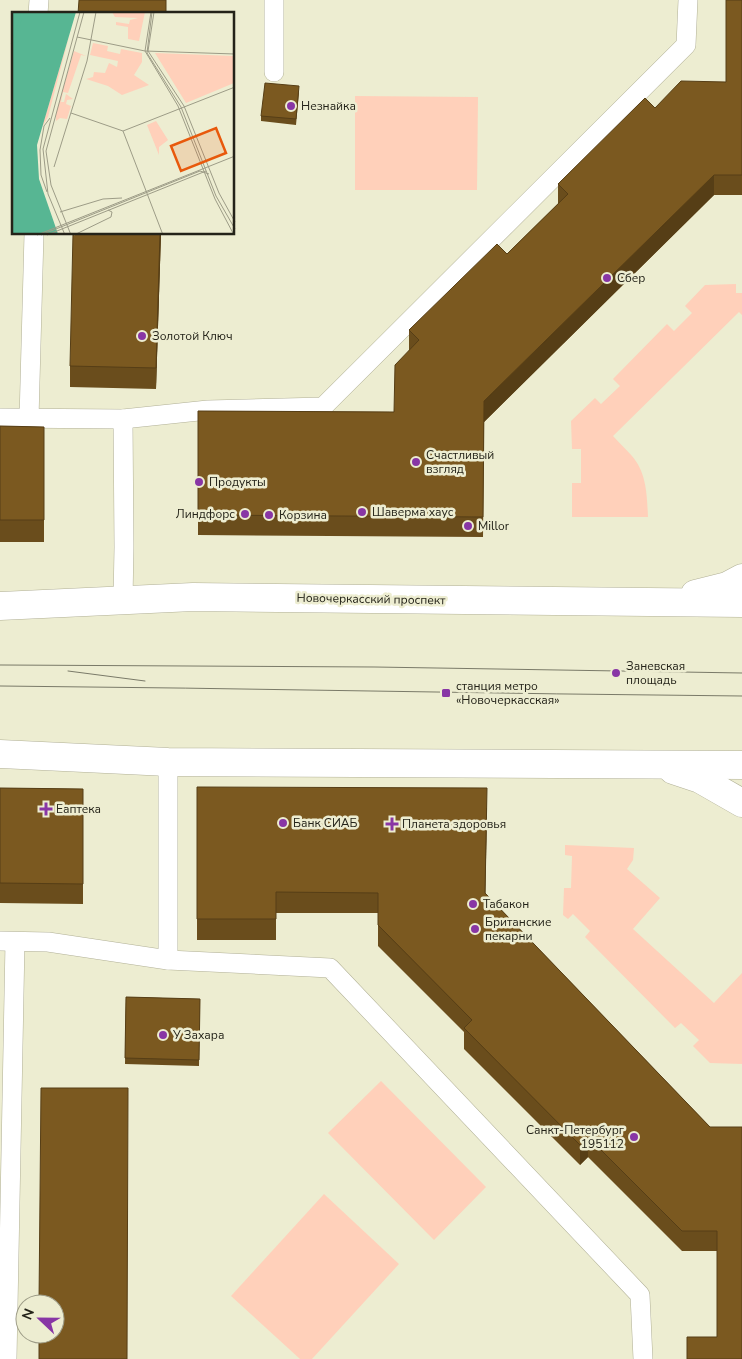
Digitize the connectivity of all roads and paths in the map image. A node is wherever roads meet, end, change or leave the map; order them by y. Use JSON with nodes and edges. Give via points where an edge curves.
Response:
{"nodes":[{"id":1,"x":274,"y":0,"type":"edge"},
{"id":2,"x":688,"y":0,"type":"edge"},
{"id":3,"x":274,"y":72,"type":"dead end"},
{"id":4,"x":34,"y":235,"type":"edge"},
{"id":5,"x":0,"y":418,"type":"edge"},
{"id":6,"x":29,"y":419,"type":"junction"},
{"id":7,"x":123,"y":419,"type":"junction"},
{"id":8,"x":742,"y":578,"type":"edge"},
{"id":9,"x":123,"y":600,"type":"junction"},
{"id":10,"x":662,"y":602,"type":"junction"},
{"id":11,"x":742,"y":603,"type":"edge"},
{"id":12,"x":0,"y":606,"type":"edge"},
{"id":13,"x":0,"y":754,"type":"edge"},
{"id":14,"x":168,"y":762,"type":"junction"},
{"id":15,"x":657,"y":764,"type":"junction"},
{"id":16,"x":742,"y":765,"type":"edge"},
{"id":17,"x":742,"y":803,"type":"edge"},
{"id":18,"x":8,"y":942,"type":"edge"},
{"id":19,"x":168,"y":960,"type":"junction"},
{"id":20,"x":5,"y":1178,"type":"edge"},
{"id":21,"x":7,"y":1359,"type":"edge"},
{"id":22,"x":643,"y":1359,"type":"edge"}],
"edges":[{"from":1,"to":3,"type":"lane"},
{"from":2,"to":7,"type":"lane","via":[[686,45],[323,407],[208,410]]},
{"from":4,"to":6,"type":"lane"},
{"from":5,"to":6,"type":"lane"},
{"from":6,"to":7,"type":"lane"},
{"from":7,"to":9,"type":"lane"},
{"from":8,"to":10,"type":"main road","via":[[727,586]]},
{"from":9,"to":10,"type":"main road","name":"Новочеркасский проспект","via":[[193,597]]},
{"from":9,"to":12,"type":"main road","name":"Новочеркасский проспект"},
{"from":10,"to":11,"type":"main road","name":"Новочеркасский проспект"},
{"from":13,"to":14,"type":"main road"},
{"from":14,"to":15,"type":"main road"},
{"from":14,"to":19,"type":"lane"},
{"from":15,"to":16,"type":"main road"},
{"from":15,"to":17,"type":"main road","via":[[700,779]]},
{"from":18,"to":19,"type":"lane","via":[[48,942]]},
{"from":18,"to":20,"type":"lane"},
{"from":19,"to":22,"type":"lane","via":[[330,968],[640,1294]]},
{"from":20,"to":21,"type":"lane"}]}
